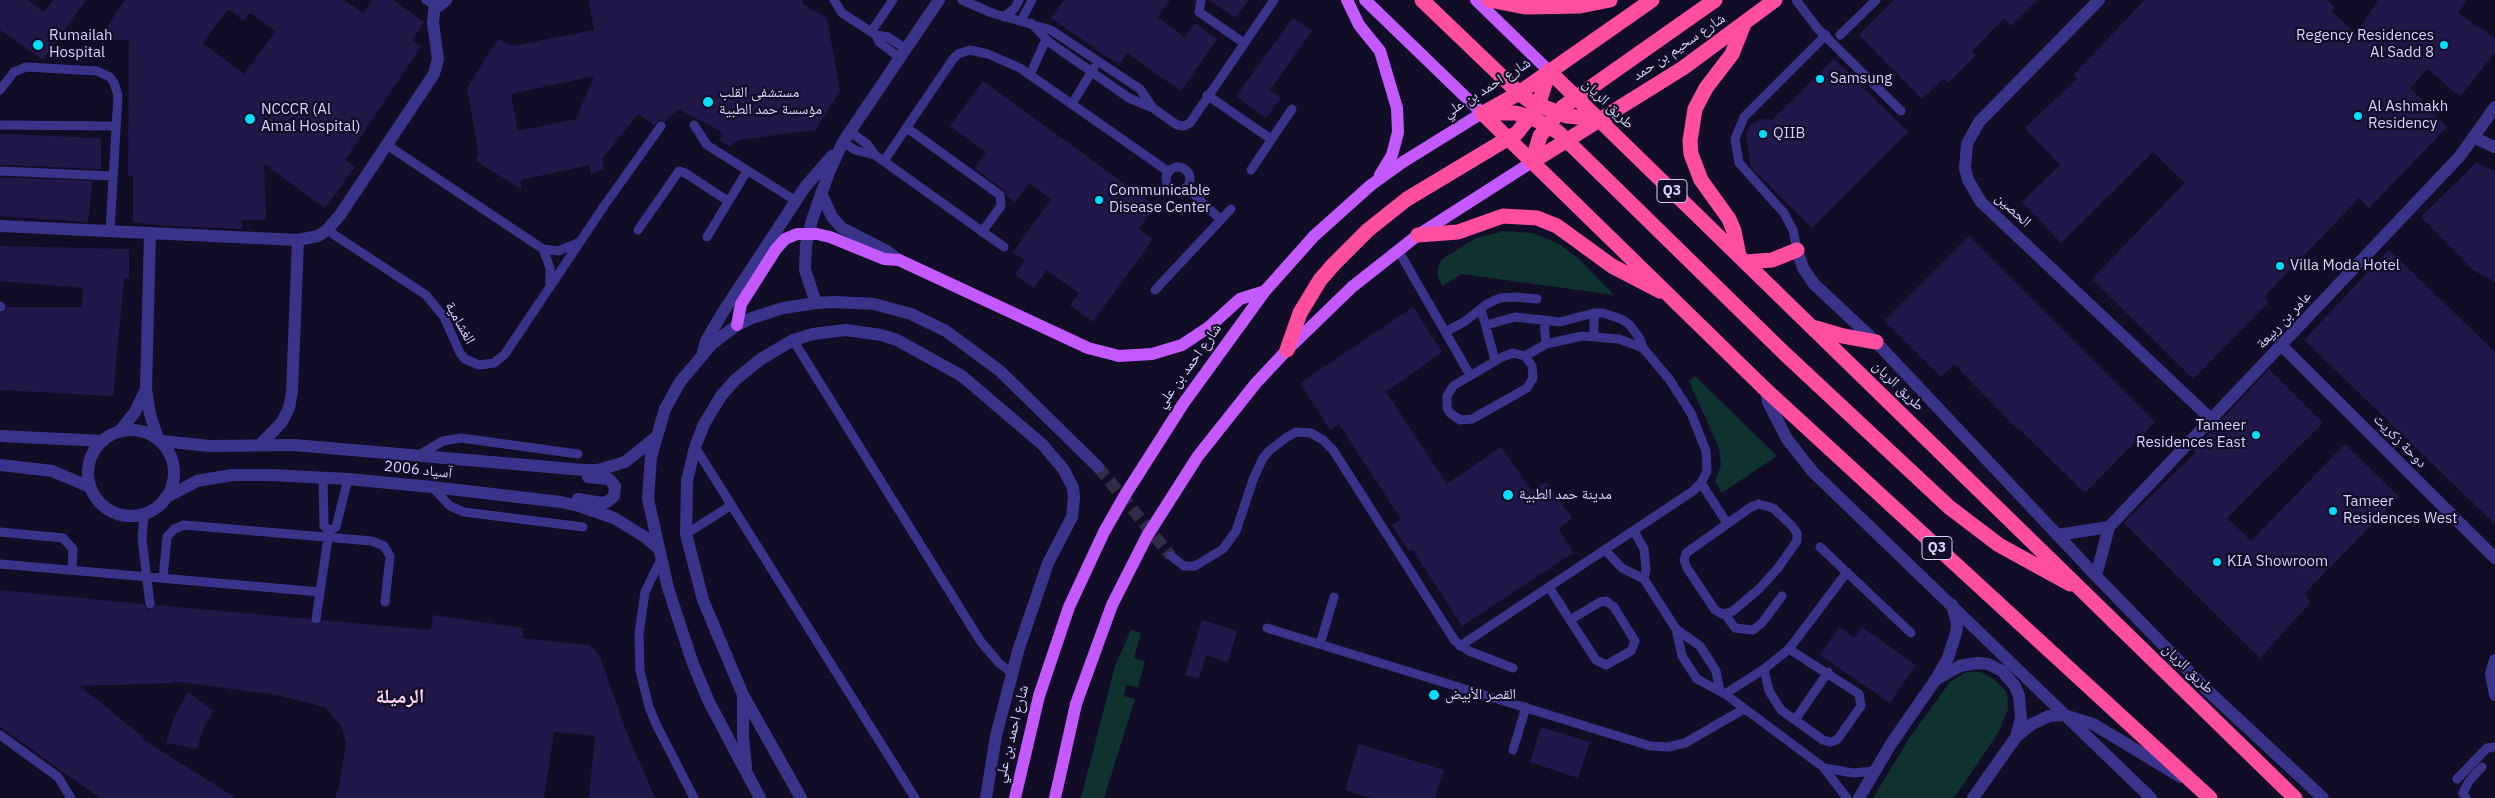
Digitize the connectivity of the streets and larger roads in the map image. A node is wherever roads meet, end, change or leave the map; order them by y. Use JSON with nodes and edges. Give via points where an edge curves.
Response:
{"nodes":[{"id":1,"x":940,"y":0,"type":"edge"},
{"id":2,"x":1347,"y":0,"type":"edge"},
{"id":3,"x":1365,"y":0,"type":"edge"},
{"id":4,"x":1422,"y":0,"type":"edge"},
{"id":5,"x":1476,"y":0,"type":"edge"},
{"id":6,"x":1489,"y":0,"type":"edge"},
{"id":7,"x":1610,"y":0,"type":"edge"},
{"id":8,"x":1652,"y":0,"type":"edge"},
{"id":9,"x":1715,"y":0,"type":"edge"},
{"id":10,"x":1775,"y":0,"type":"edge"},
{"id":11,"x":2100,"y":0,"type":"edge"},
{"id":12,"x":431,"y":2,"type":"edge"},
{"id":13,"x":1744,"y":24,"type":"junction"},
{"id":14,"x":1549,"y":71,"type":"junction"},
{"id":15,"x":1519,"y":93,"type":"junction"},
{"id":16,"x":1576,"y":97,"type":"junction"},
{"id":17,"x":2495,"y":107,"type":"edge"},
{"id":18,"x":1535,"y":111,"type":"junction"},
{"id":19,"x":1482,"y":114,"type":"junction"},
{"id":20,"x":1552,"y":119,"type":"junction"},
{"id":21,"x":1600,"y":119,"type":"junction"},
{"id":22,"x":2475,"y":138,"type":"junction"},
{"id":23,"x":1508,"y":139,"type":"junction"},
{"id":24,"x":1568,"y":140,"type":"junction"},
{"id":25,"x":844,"y":142,"type":"junction"},
{"id":26,"x":2495,"y":147,"type":"edge"},
{"id":27,"x":1532,"y":162,"type":"junction"},
{"id":28,"x":1371,"y":185,"type":"junction"},
{"id":29,"x":821,"y":193,"type":"junction"},
{"id":30,"x":0,"y":226,"type":"edge"},
{"id":31,"x":150,"y":233,"type":"junction"},
{"id":32,"x":808,"y":234,"type":"junction"},
{"id":33,"x":1418,"y":236,"type":"junction"},
{"id":34,"x":298,"y":240,"type":"junction"},
{"id":35,"x":1797,"y":250,"type":"joint"},
{"id":36,"x":1742,"y":259,"type":"junction"},
{"id":37,"x":899,"y":260,"type":"junction"},
{"id":38,"x":1265,"y":291,"type":"junction"},
{"id":39,"x":1668,"y":294,"type":"junction"},
{"id":40,"x":816,"y":303,"type":"junction"},
{"id":41,"x":737,"y":325,"type":"junction"},
{"id":42,"x":1811,"y":326,"type":"junction"},
{"id":43,"x":1876,"y":342,"type":"junction"},
{"id":44,"x":2282,"y":346,"type":"junction"},
{"id":45,"x":1287,"y":350,"type":"junction"},
{"id":46,"x":702,"y":355,"type":"junction"},
{"id":47,"x":146,"y":389,"type":"junction"},
{"id":48,"x":1766,"y":390,"type":"junction"},
{"id":49,"x":2211,"y":419,"type":"junction"},
{"id":50,"x":119,"y":432,"type":"junction"},
{"id":51,"x":0,"y":436,"type":"edge"},
{"id":52,"x":655,"y":438,"type":"junction"},
{"id":53,"x":160,"y":440,"type":"junction"},
{"id":54,"x":103,"y":441,"type":"junction"},
{"id":55,"x":260,"y":445,"type":"junction"},
{"id":56,"x":0,"y":465,"type":"edge"},
{"id":57,"x":1098,"y":467,"type":"tunnel mouth"},
{"id":58,"x":566,"y":470,"type":"junction"},
{"id":59,"x":90,"y":487,"type":"junction"},
{"id":60,"x":165,"y":498,"type":"junction"},
{"id":61,"x":561,"y":502,"type":"junction"},
{"id":62,"x":2109,"y":527,"type":"junction"},
{"id":63,"x":2057,"y":535,"type":"junction"},
{"id":64,"x":660,"y":554,"type":"junction"},
{"id":65,"x":2495,"y":558,"type":"edge"},
{"id":66,"x":2096,"y":576,"type":"junction"},
{"id":67,"x":2081,"y":589,"type":"junction"},
{"id":68,"x":1952,"y":605,"type":"junction"},
{"id":69,"x":2495,"y":660,"type":"edge"},
{"id":70,"x":1936,"y":679,"type":"junction"},
{"id":71,"x":743,"y":695,"type":"junction"},
{"id":72,"x":2495,"y":695,"type":"edge"},
{"id":73,"x":2064,"y":715,"type":"junction"},
{"id":74,"x":2016,"y":736,"type":"junction"},
{"id":75,"x":749,"y":780,"type":"junction"},
{"id":76,"x":2207,"y":794,"type":"edge"},
{"id":77,"x":760,"y":798,"type":"edge"},
{"id":78,"x":801,"y":798,"type":"edge"},
{"id":79,"x":986,"y":798,"type":"edge"},
{"id":80,"x":1015,"y":798,"type":"edge"},
{"id":81,"x":1055,"y":798,"type":"edge"},
{"id":82,"x":1859,"y":798,"type":"edge"},
{"id":83,"x":1973,"y":798,"type":"edge"},
{"id":84,"x":2151,"y":798,"type":"edge"},
{"id":85,"x":2295,"y":798,"type":"edge"},
{"id":86,"x":2323,"y":798,"type":"edge"}],
"edges":[{"from":1,"to":25,"type":"street"},
{"from":2,"to":28,"type":"main road","via":[[1359,25],[1380,51],[1397,108],[1398,132],[1392,155]]},
{"from":3,"to":19,"type":"main road","number":"Q3"},
{"from":4,"to":15,"type":"highway"},
{"from":5,"to":14,"type":"main road","name":"طريق الريان","number":"Q3"},
{"from":6,"to":7,"type":"highway","via":[[1541,7],[1585,6]]},
{"from":8,"to":14,"type":"highway"},
{"from":9,"to":16,"type":"highway"},
{"from":10,"to":13,"type":"highway","name":"شارع سحيم بن حمد"},
{"from":11,"to":49,"type":"street","name":"الحصين","via":[[1979,122],[1967,144],[1965,168],[1968,180],[1981,202]]},
{"from":12,"to":34,"type":"street","via":[[437,67],[340,215],[327,230]]},
{"from":13,"to":21,"type":"highway","name":"شارع سحيم بن حمد","via":[[1683,68]]},
{"from":13,"to":36,"type":"highway","via":[[1732,54],[1694,109],[1690,141],[1701,180],[1723,208]]},
{"from":14,"to":15,"type":"highway","name":"شارع احمد بن علي"},
{"from":14,"to":16,"type":"highway","name":"طريق الريان","number":"Q3"},
{"from":14,"to":18,"type":"highway"},
{"from":15,"to":18,"type":"highway"},
{"from":15,"to":19,"type":"highway","name":"شارع احمد بن علي"},
{"from":16,"to":20,"type":"highway"},
{"from":16,"to":21,"type":"highway","name":"طريق الريان","number":"Q3"},
{"from":17,"to":22,"type":"street","name":"عامر بن ربيعة"},
{"from":18,"to":19,"type":"highway"},
{"from":18,"to":20,"type":"highway"},
{"from":18,"to":23,"type":"highway"},
{"from":19,"to":23,"type":"highway","number":"Q3"},
{"from":19,"to":28,"type":"main road","name":"شارع احمد بن علي"},
{"from":20,"to":21,"type":"highway"},
{"from":20,"to":24,"type":"highway"},
{"from":20,"to":27,"type":"highway","via":[[1540,136]]},
{"from":21,"to":24,"type":"highway"},
{"from":21,"to":36,"type":"highway","name":"طريق الريان","number":"Q3"},
{"from":22,"to":26,"type":"street"},
{"from":22,"to":44,"type":"street","name":"عامر بن ربيعة"},
{"from":23,"to":27,"type":"highway","number":"Q3"},
{"from":23,"to":45,"type":"highway","via":[[1407,199],[1350,247],[1326,272],[1310,296],[1292,331]]},
{"from":24,"to":27,"type":"highway"},
{"from":24,"to":67,"type":"highway","via":[[1784,353],[1950,507],[2019,557]]},
{"from":25,"to":29,"type":"street"},
{"from":25,"to":46,"type":"street","via":[[796,201],[714,324]]},
{"from":27,"to":33,"type":"main road"},
{"from":27,"to":39,"type":"highway","number":"Q3"},
{"from":28,"to":38,"type":"main road","name":"شارع احمد بن علي","via":[[1314,236]]},
{"from":29,"to":32,"type":"street"},
{"from":29,"to":37,"type":"street","via":[[832,217],[842,228]]},
{"from":30,"to":31,"type":"street"},
{"from":31,"to":34,"type":"street"},
{"from":31,"to":47,"type":"street"},
{"from":32,"to":37,"type":"main road","via":[[830,237],[884,259]]},
{"from":32,"to":40,"type":"street","via":[[806,270]]},
{"from":32,"to":41,"type":"main road","via":[[791,236],[780,244],[741,304]]},
{"from":33,"to":39,"type":"highway","via":[[1458,232],[1503,216],[1537,218],[1557,226],[1625,275]]},
{"from":33,"to":45,"type":"main road","via":[[1339,299]]},
{"from":34,"to":55,"type":"street","via":[[292,392],[282,422]]},
{"from":35,"to":36,"type":"highway","via":[[1772,260]]},
{"from":35,"to":43,"type":"street","name":"طريق الريان","via":[[1803,268],[1814,284]]},
{"from":36,"to":42,"type":"highway","name":"طريق الريان","number":"Q3"},
{"from":37,"to":38,"type":"main road","via":[[1088,348],[1119,356],[1152,354],[1182,345],[1209,327],[1240,299]]},
{"from":38,"to":80,"type":"main road","name":"شارع احمد بن علي","via":[[1177,411],[1104,532],[1053,651],[1026,742]]},
{"from":39,"to":48,"type":"highway","number":"Q3"},
{"from":40,"to":41,"type":"street","via":[[767,312]]},
{"from":40,"to":57,"type":"street","via":[[874,304],[911,314],[946,331],[1021,389]]},
{"from":41,"to":46,"type":"street"},
{"from":42,"to":43,"type":"highway"},
{"from":42,"to":67,"type":"highway","name":"طريق الريان","number":"Q3"},
{"from":43,"to":63,"type":"street","name":"طريق الريان"},
{"from":44,"to":49,"type":"street","name":"عامر بن ربيعة"},
{"from":44,"to":65,"type":"street","name":"دوحة زكريت"},
{"from":45,"to":81,"type":"main road","via":[[1198,456],[1167,503],[1126,578],[1093,654],[1076,704]]},
{"from":46,"to":52,"type":"street","via":[[672,396]]},
{"from":47,"to":50,"type":"street","via":[[135,412]]},
{"from":47,"to":53,"type":"street","via":[[150,414]]},
{"from":48,"to":68,"type":"street","via":[[1776,421],[1799,456]]},
{"from":48,"to":76,"type":"highway","number":"Q3"},
{"from":49,"to":62,"type":"street","name":"عامر بن ربيعة"},
{"from":50,"to":53,"type":"street","via":[[146,432]]},
{"from":50,"to":54,"type":"street"},
{"from":51,"to":54,"type":"street"},
{"from":52,"to":58,"type":"street","name":"آسياد 2006","via":[[637,454],[612,467]]},
{"from":52,"to":64,"type":"street","via":[[648,500]]},
{"from":53,"to":55,"type":"street","name":"آسياد 2006","via":[[209,446]]},
{"from":53,"to":60,"type":"street","via":[[173,469]]},
{"from":54,"to":59,"type":"street","via":[[89,462]]},
{"from":55,"to":58,"type":"street","name":"آسياد 2006"},
{"from":56,"to":59,"type":"street","via":[[52,471]]},
{"from":58,"to":61,"type":"street","via":[[577,475],[609,479],[616,491],[612,500],[607,502],[576,498]]},
{"from":59,"to":60,"type":"street","via":[[107,510],[125,516],[144,514],[160,505]]},
{"from":60,"to":61,"type":"street","name":"آسياد 2006","via":[[196,481],[220,476],[270,475],[348,479]]},
{"from":61,"to":64,"type":"street","name":"آسياد 2006","via":[[614,518],[645,537]]},
{"from":62,"to":63,"type":"street"},
{"from":62,"to":66,"type":"street","name":"عامر بن ربيعة"},
{"from":63,"to":66,"type":"street","name":"طريق الريان"},
{"from":64,"to":75,"type":"street","via":[[693,664]]},
{"from":66,"to":86,"type":"street","name":"طريق الريان","via":[[2207,690]]},
{"from":67,"to":85,"type":"highway","name":"طريق الريان","number":"Q3"},
{"from":68,"to":70,"type":"street","via":[[1956,634]]},
{"from":68,"to":73,"type":"street"},
{"from":69,"to":72,"type":"street","via":[[2491,674]]},
{"from":70,"to":74,"type":"street","via":[[1960,666],[1977,663],[2002,671],[2019,696],[2021,718]]},
{"from":70,"to":82,"type":"street"},
{"from":71,"to":75,"type":"street","via":[[743,738]]},
{"from":71,"to":78,"type":"street"},
{"from":71,"to":79,"type":"street","via":[[703,600],[686,534],[687,481],[695,448],[710,412],[735,380],[761,359],[793,340],[846,330],[881,334],[897,340],[962,376],[1042,445],[1064,470],[1073,488],[1072,517],[1048,563],[1012,673],[996,736]]},
{"from":73,"to":74,"type":"street","via":[[2043,717]]},
{"from":73,"to":76,"type":"street","via":[[2093,724]]},
{"from":73,"to":84,"type":"street"},
{"from":74,"to":83,"type":"street"},
{"from":75,"to":77,"type":"street"}]}
